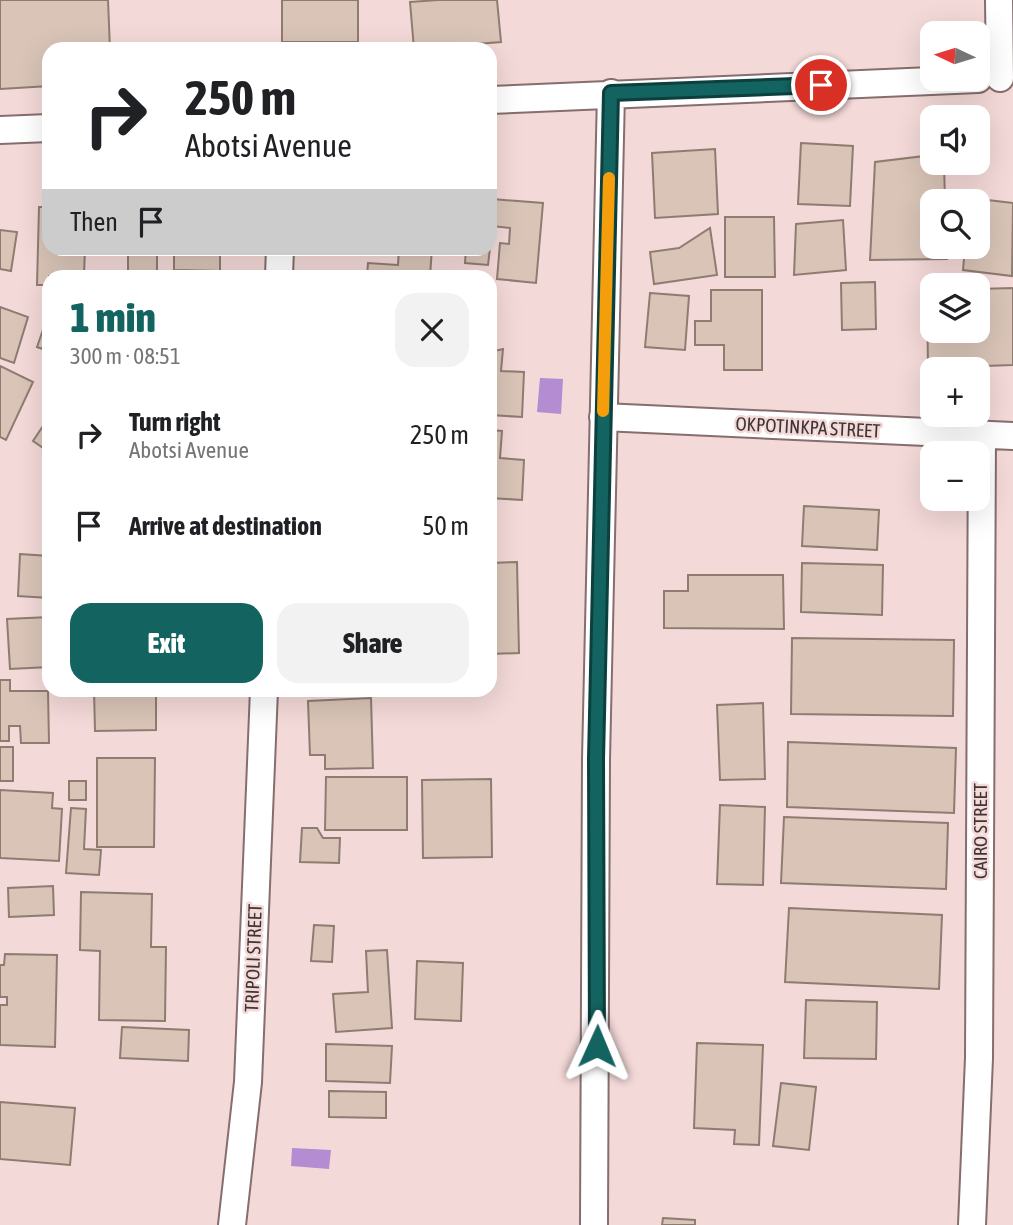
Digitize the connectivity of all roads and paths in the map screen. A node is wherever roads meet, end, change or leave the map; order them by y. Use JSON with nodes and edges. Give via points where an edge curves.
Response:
{"nodes":[{"id":1,"x":999,"y":0,"type":"edge"},
{"id":2,"x":992,"y":78,"type":"edge"},
{"id":3,"x":611,"y":93,"type":"junction"},
{"id":4,"x":497,"y":100,"type":"edge"},
{"id":5,"x":42,"y":128,"type":"edge"},
{"id":6,"x":0,"y":130,"type":"edge"},
{"id":7,"x":603,"y":417,"type":"junction"},
{"id":8,"x":982,"y":436,"type":"junction"},
{"id":9,"x":1013,"y":436,"type":"edge"},
{"id":10,"x":264,"y":697,"type":"edge"},
{"id":11,"x":232,"y":1225,"type":"edge"},
{"id":12,"x":594,"y":1225,"type":"edge"},
{"id":13,"x":972,"y":1225,"type":"edge"}],
"edges":[{"from":1,"to":2,"type":"street"},
{"from":2,"to":3,"type":"street"},
{"from":3,"to":4,"type":"street"},
{"from":3,"to":7,"type":"street"},
{"from":5,"to":6,"type":"street"},
{"from":7,"to":8,"type":"street","name":"OKPOTINKPA STREET"},
{"from":7,"to":12,"type":"street"},
{"from":8,"to":9,"type":"street","name":"OKPOTINKPA STREET"},
{"from":8,"to":13,"type":"street","name":"CAIRO STREET","via":[[979,1044]]},
{"from":10,"to":11,"type":"street","name":"TRIPOLI STREET","via":[[248,1082]]}]}
